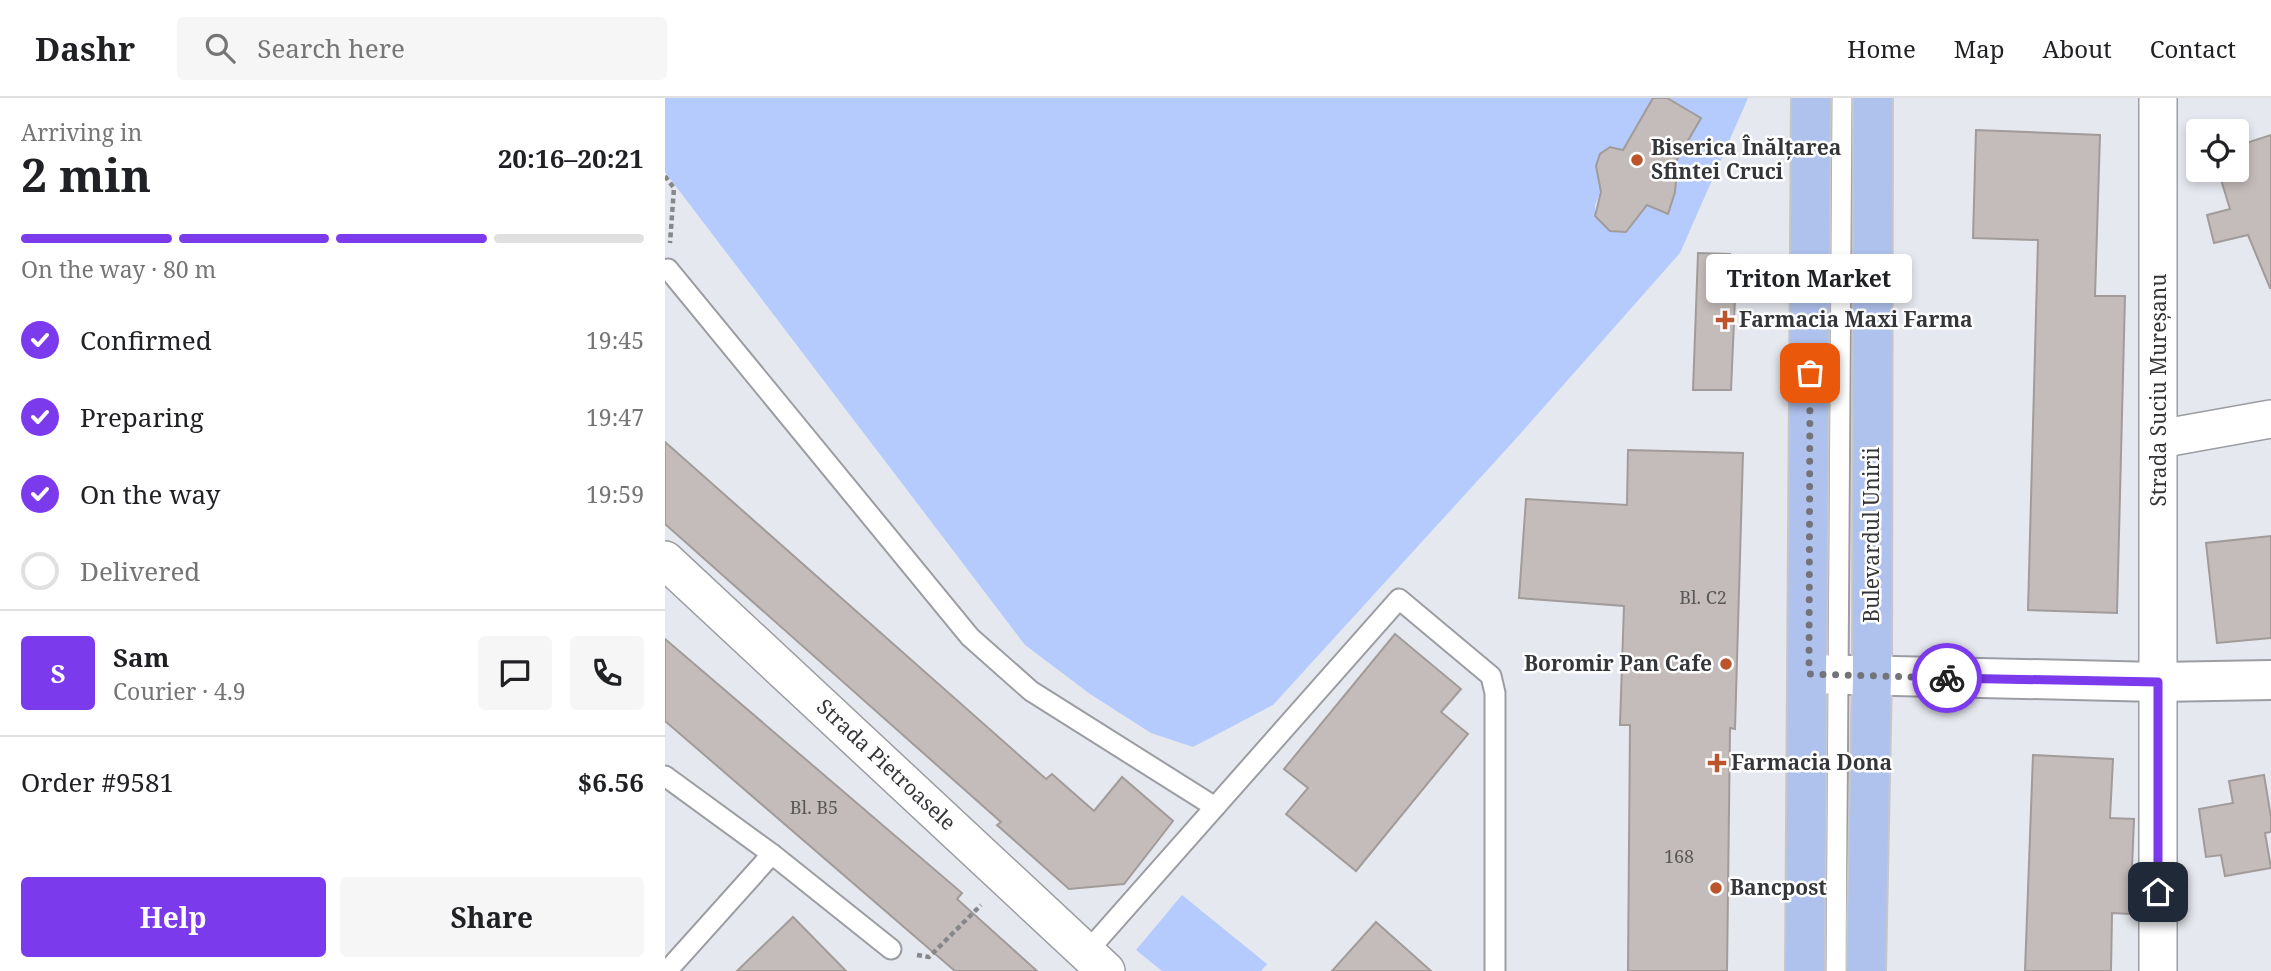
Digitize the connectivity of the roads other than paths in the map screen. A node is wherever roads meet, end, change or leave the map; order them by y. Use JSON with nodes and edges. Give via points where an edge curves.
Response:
{"nodes":[{"id":1,"x":1811,"y":98,"type":"edge"},
{"id":2,"x":1842,"y":98,"type":"edge"},
{"id":3,"x":1873,"y":98,"type":"edge"},
{"id":4,"x":2158,"y":98,"type":"edge"},
{"id":5,"x":668,"y":269,"type":"road end"},
{"id":6,"x":2271,"y":419,"type":"edge"},
{"id":7,"x":2159,"y":439,"type":"junction"},
{"id":8,"x":665,"y":560,"type":"edge"},
{"id":9,"x":1840,"y":675,"type":"junction"},
{"id":10,"x":2271,"y":680,"type":"edge"},
{"id":11,"x":2158,"y":682,"type":"junction"},
{"id":12,"x":665,"y":776,"type":"edge"},
{"id":13,"x":1215,"y":807,"type":"junction"},
{"id":14,"x":772,"y":854,"type":"junction"},
{"id":15,"x":891,"y":949,"type":"road end"},
{"id":16,"x":1096,"y":962,"type":"edge"},
{"id":17,"x":667,"y":971,"type":"edge"},
{"id":18,"x":1495,"y":971,"type":"edge"},
{"id":19,"x":1805,"y":971,"type":"edge"},
{"id":20,"x":1836,"y":971,"type":"edge"},
{"id":21,"x":1866,"y":971,"type":"edge"},
{"id":22,"x":2158,"y":971,"type":"edge"}],
"edges":[{"from":1,"to":9,"type":"main road","name":"Bulevardul Unirii"},
{"from":2,"to":9,"type":"lane"},
{"from":3,"to":9,"type":"main road","name":"Bulevardul Unirii"},
{"from":4,"to":7,"type":"street","name":"Strada Suciu Mureșanu"},
{"from":5,"to":13,"type":"lane","via":[[970,637],[1031,691]]},
{"from":6,"to":7,"type":"street"},
{"from":7,"to":11,"type":"street","name":"Strada Suciu Mureșanu"},
{"from":8,"to":16,"type":"street","name":"Strada Pietroasele"},
{"from":9,"to":11,"type":"street"},
{"from":9,"to":19,"type":"main road","name":"Bulevardul Unirii"},
{"from":9,"to":20,"type":"lane"},
{"from":9,"to":21,"type":"main road","name":"Bulevardul Unirii"},
{"from":10,"to":11,"type":"street"},
{"from":11,"to":22,"type":"street","name":"Strada Suciu Mureșanu"},
{"from":12,"to":14,"type":"lane"},
{"from":13,"to":16,"type":"lane"},
{"from":13,"to":18,"type":"lane","via":[[1399,599],[1491,676],[1495,693]]},
{"from":14,"to":15,"type":"lane"},
{"from":14,"to":17,"type":"lane"}]}
